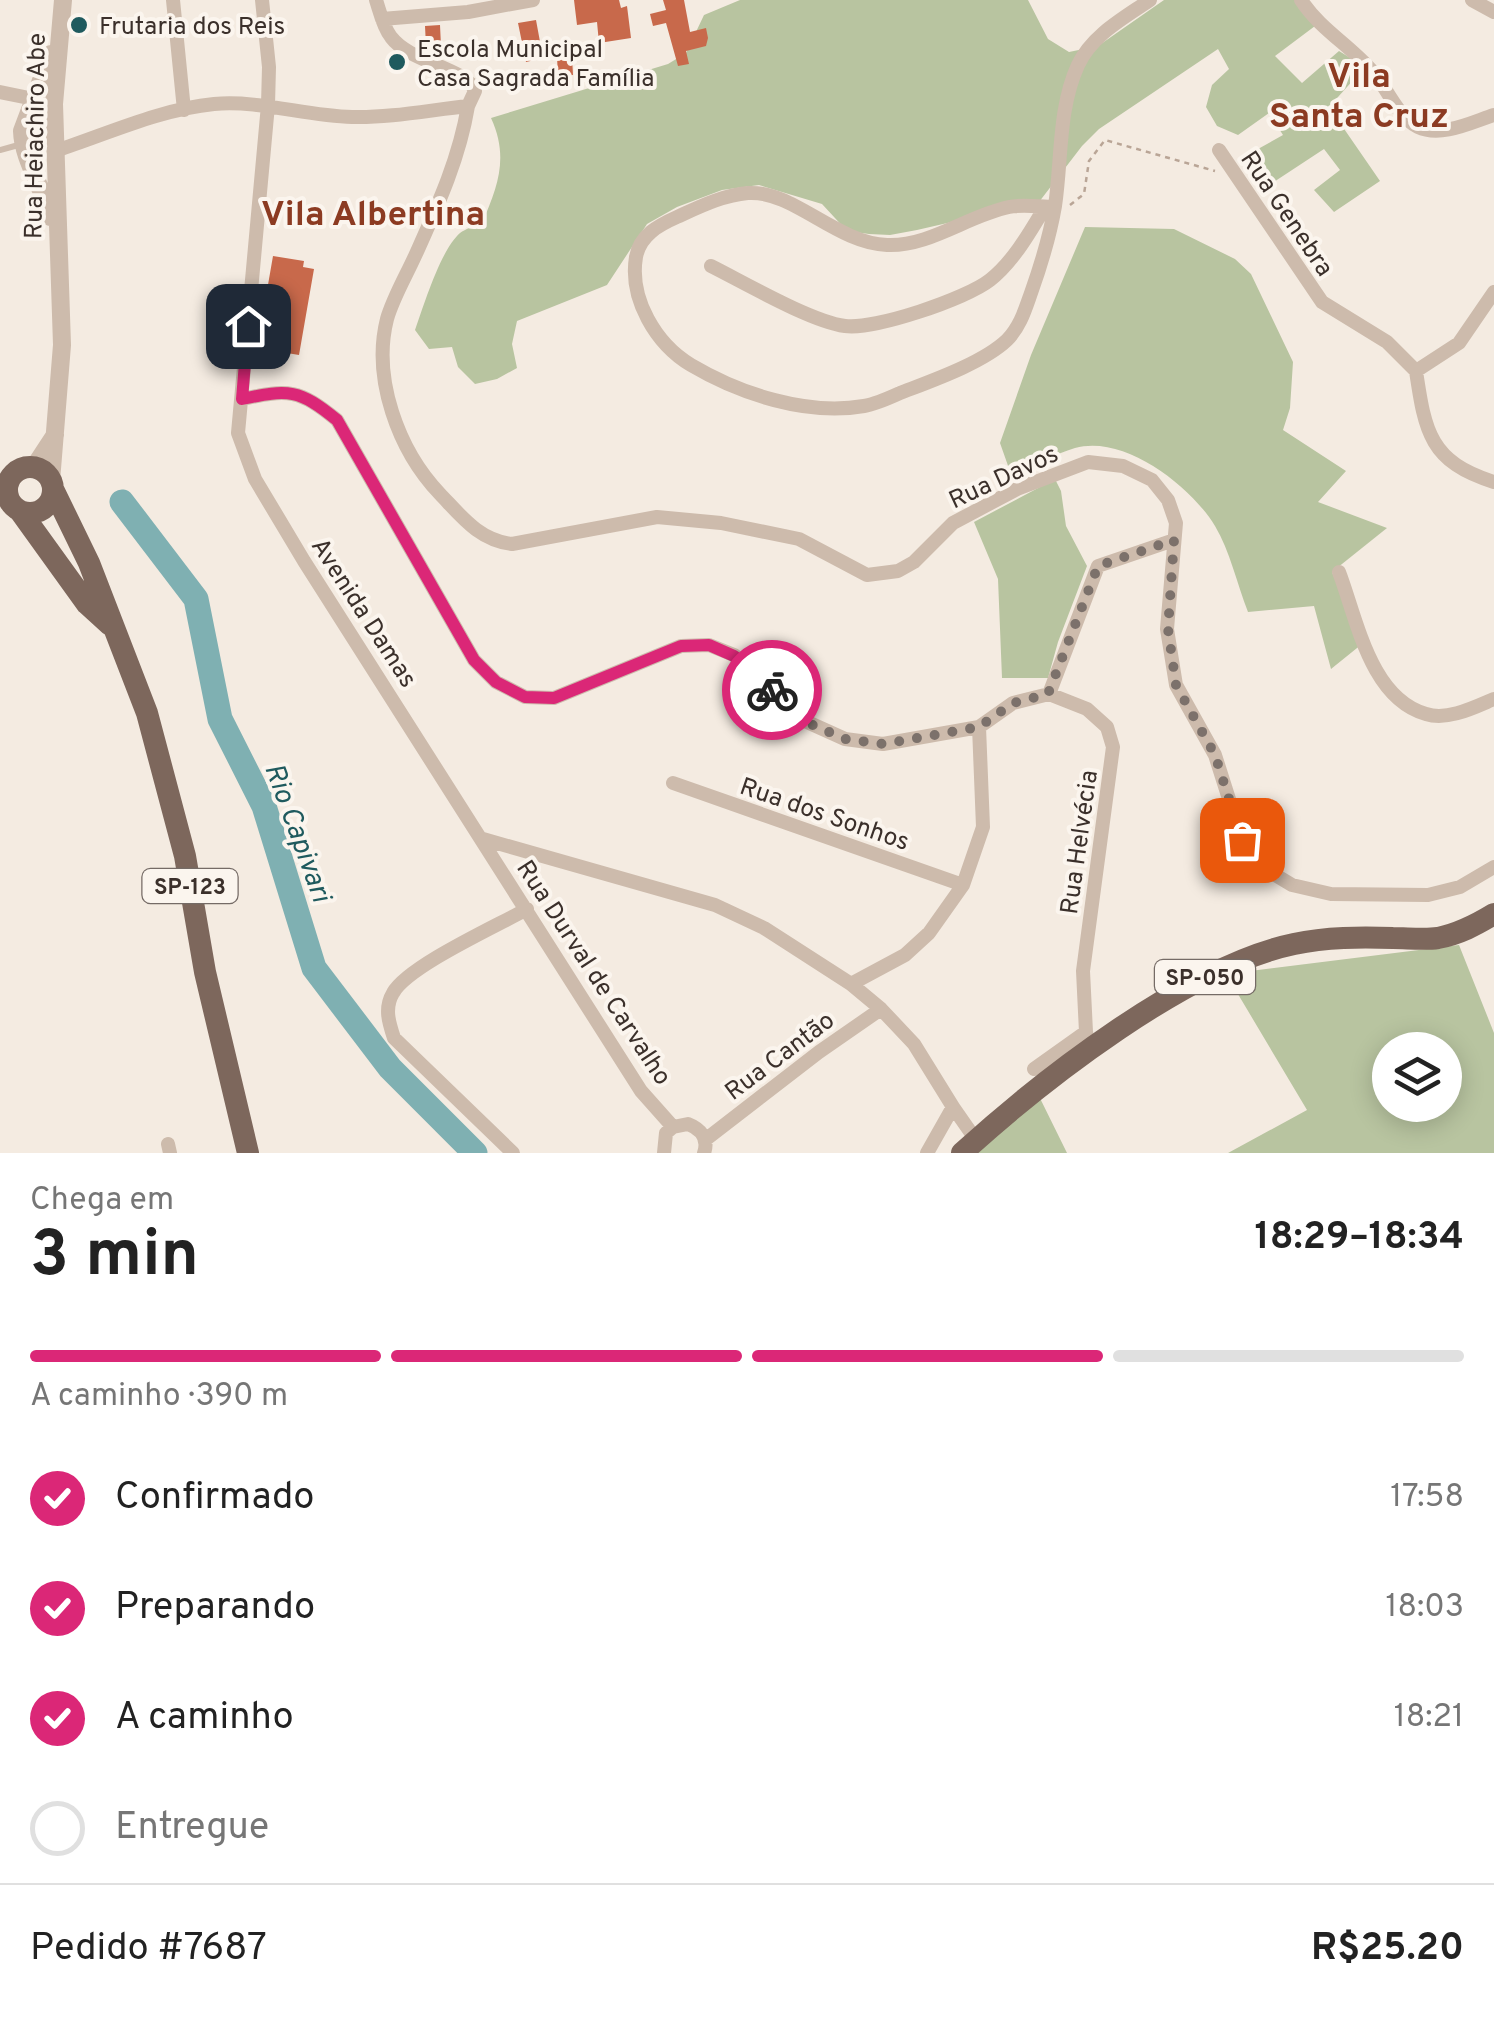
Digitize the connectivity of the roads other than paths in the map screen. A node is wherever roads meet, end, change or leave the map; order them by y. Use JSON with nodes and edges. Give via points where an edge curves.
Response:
{"nodes":[{"id":1,"x":63,"y":0,"type":"edge"},
{"id":2,"x":173,"y":0,"type":"edge"},
{"id":3,"x":262,"y":0,"type":"edge"},
{"id":4,"x":376,"y":0,"type":"edge"},
{"id":5,"x":534,"y":0,"type":"edge"},
{"id":6,"x":1150,"y":0,"type":"edge"},
{"id":7,"x":1301,"y":0,"type":"edge"},
{"id":8,"x":1472,"y":0,"type":"edge"},
{"id":9,"x":1494,"y":12,"type":"edge"},
{"id":10,"x":382,"y":19,"type":"junction"},
{"id":11,"x":61,"y":20,"type":"junction"},
{"id":12,"x":0,"y":92,"type":"edge"},
{"id":13,"x":34,"y":99,"type":"junction"},
{"id":14,"x":268,"y":105,"type":"junction"},
{"id":15,"x":468,"y":106,"type":"junction"},
{"id":16,"x":184,"y":110,"type":"junction"},
{"id":17,"x":55,"y":112,"type":"junction"},
{"id":18,"x":1494,"y":115,"type":"edge"},
{"id":19,"x":0,"y":150,"type":"edge"},
{"id":20,"x":24,"y":150,"type":"junction"},
{"id":21,"x":58,"y":150,"type":"junction"},
{"id":22,"x":1218,"y":150,"type":"dead end"},
{"id":23,"x":1050,"y":211,"type":"junction"},
{"id":24,"x":58,"y":256,"type":"junction"},
{"id":25,"x":711,"y":266,"type":"dead end"},
{"id":26,"x":1494,"y":292,"type":"edge"},
{"id":27,"x":1416,"y":371,"type":"junction"},
{"id":28,"x":242,"y":399,"type":"junction"},
{"id":29,"x":0,"y":460,"type":"edge"},
{"id":30,"x":41,"y":476,"type":"junction"},
{"id":31,"x":1494,"y":482,"type":"edge"},
{"id":32,"x":9,"y":499,"type":"edge"},
{"id":33,"x":1174,"y":540,"type":"junction"},
{"id":34,"x":1339,"y":572,"type":"dead end"},
{"id":35,"x":110,"y":624,"type":"junction"},
{"id":36,"x":1048,"y":694,"type":"junction"},
{"id":37,"x":1494,"y":699,"type":"edge"},
{"id":38,"x":979,"y":727,"type":"junction"},
{"id":39,"x":673,"y":783,"type":"dead end"},
{"id":40,"x":483,"y":838,"type":"junction"},
{"id":41,"x":1494,"y":867,"type":"edge"},
{"id":42,"x":963,"y":886,"type":"junction"},
{"id":43,"x":527,"y":909,"type":"junction"},
{"id":44,"x":1494,"y":914,"type":"edge"},
{"id":45,"x":851,"y":984,"type":"junction"},
{"id":46,"x":881,"y":1008,"type":"junction"},
{"id":47,"x":1088,"y":1042,"type":"junction"},
{"id":48,"x":1034,"y":1068,"type":"dead end"},
{"id":49,"x":953,"y":1107,"type":"junction"},
{"id":50,"x":673,"y":1127,"type":"junction"},
{"id":51,"x":705,"y":1146,"type":"edge"},
{"id":52,"x":969,"y":1147,"type":"edge"},
{"id":53,"x":927,"y":1152,"type":"edge"},
{"id":54,"x":248,"y":1153,"type":"edge"},
{"id":55,"x":513,"y":1153,"type":"edge"},
{"id":56,"x":664,"y":1153,"type":"edge"}],
"edges":[{"from":1,"to":11,"type":"street"},
{"from":2,"to":16,"type":"street"},
{"from":3,"to":14,"type":"street","name":"Avenida Damas"},
{"from":4,"to":10,"type":"street"},
{"from":5,"to":10,"type":"street"},
{"from":6,"to":23,"type":"street","via":[[1099,36],[1078,64]]},
{"from":7,"to":18,"type":"street","via":[[1418,127],[1441,131]]},
{"from":8,"to":9,"type":"street"},
{"from":10,"to":15,"type":"street","name":"Rua Davos","via":[[415,58],[465,78],[474,91]]},
{"from":11,"to":13,"type":"street","name":"Rua Heiachiro Abe"},
{"from":11,"to":17,"type":"street","name":"Rua Heiachiro Abe"},
{"from":12,"to":13,"type":"street"},
{"from":13,"to":17,"type":"street"},
{"from":13,"to":20,"type":"street","name":"Rua Heiachiro Abe"},
{"from":14,"to":15,"type":"street","via":[[356,117]]},
{"from":14,"to":16,"type":"street"},
{"from":14,"to":28,"type":"street","name":"Avenida Damas"},
{"from":15,"to":33,"type":"street","name":"Rua Davos","via":[[462,146],[388,316],[380,361],[404,440],[428,481],[475,530],[512,544],[657,517],[722,523],[799,539],[867,576],[898,572],[953,523],[1088,462],[1123,466],[1152,480],[1168,500]]},
{"from":16,"to":21,"type":"street"},
{"from":17,"to":21,"type":"street","name":"Rua Heiachiro Abe"},
{"from":19,"to":20,"type":"lane"},
{"from":20,"to":21,"type":"street","via":[[40,159]]},
{"from":20,"to":24,"type":"street","name":"Rua Heiachiro Abe","via":[[46,198]]},
{"from":21,"to":24,"type":"street","name":"Rua Heiachiro Abe"},
{"from":22,"to":27,"type":"street","name":"Rua Genebra","via":[[1322,302],[1388,342]]},
{"from":23,"to":23,"type":"street","via":[[1021,322],[1009,338],[950,372],[865,406],[812,407],[740,390],[689,364],[647,321],[638,289],[636,258],[657,226],[709,202],[750,193],[776,198],[852,239],[890,246],[1011,206]]},
{"from":23,"to":25,"type":"street","via":[[974,291],[873,326],[820,318]]},
{"from":24,"to":30,"type":"street","name":"Rua Heiachiro Abe","via":[[62,346],[55,435]]},
{"from":26,"to":27,"type":"street","via":[[1460,343]]},
{"from":27,"to":31,"type":"street","via":[[1424,422],[1442,456]]},
{"from":28,"to":38,"type":"street","via":[[279,392],[310,398],[337,420],[474,660],[525,697],[554,698],[681,646],[709,645],[734,656],[806,722],[845,739],[884,744]]},
{"from":28,"to":40,"type":"street","name":"Avenida Damas","via":[[238,433],[255,479]]},
{"from":29,"to":30,"type":"main road"},
{"from":30,"to":32,"type":"main road","via":[[10,478]]},
{"from":30,"to":32,"type":"main road","via":[[52,497],[42,510],[35,513]]},
{"from":30,"to":35,"type":"main road","number":"SP-123","via":[[89,563]]},
{"from":32,"to":35,"type":"main road","number":"SP-123","via":[[87,604]]},
{"from":33,"to":36,"type":"street","via":[[1098,566]]},
{"from":33,"to":41,"type":"street","name":"Rua Davos","via":[[1168,629],[1176,685],[1215,755],[1242,840],[1266,870],[1292,885],[1331,894],[1428,895],[1460,887]]},
{"from":34,"to":37,"type":"street","via":[[1377,674],[1400,702],[1429,716],[1465,712]]},
{"from":35,"to":54,"type":"main road","number":"SP-123","via":[[147,714],[185,856]]},
{"from":36,"to":38,"type":"street","via":[[1013,703]]},
{"from":36,"to":47,"type":"street","name":"Rua Helvécia","via":[[1087,708],[1107,727],[1114,746],[1084,971]]},
{"from":38,"to":42,"type":"street","name":"Rua Cantão","via":[[983,827]]},
{"from":39,"to":42,"type":"street","name":"Rua dos Sonhos"},
{"from":40,"to":43,"type":"street","name":"Rua Durval de Carvalho"},
{"from":40,"to":45,"type":"street","via":[[715,905]]},
{"from":42,"to":45,"type":"street","name":"Rua Cantão","via":[[906,955]]},
{"from":43,"to":50,"type":"street","name":"Rua Durval de Carvalho","via":[[642,1091]]},
{"from":43,"to":55,"type":"street","via":[[415,972],[393,993],[387,1016],[394,1038]]},
{"from":44,"to":47,"type":"main road","number":"SP-050","via":[[1436,938],[1351,937],[1245,958]]},
{"from":45,"to":46,"type":"street"},
{"from":46,"to":49,"type":"street","via":[[914,1044]]},
{"from":46,"to":51,"type":"street","name":"Rua Cantão"},
{"from":47,"to":48,"type":"street"},
{"from":47,"to":52,"type":"main road","number":"SP-050"},
{"from":49,"to":52,"type":"street"},
{"from":49,"to":53,"type":"street"},
{"from":50,"to":51,"type":"street","via":[[696,1127]]},
{"from":50,"to":56,"type":"street","via":[[662,1142]]}]}
